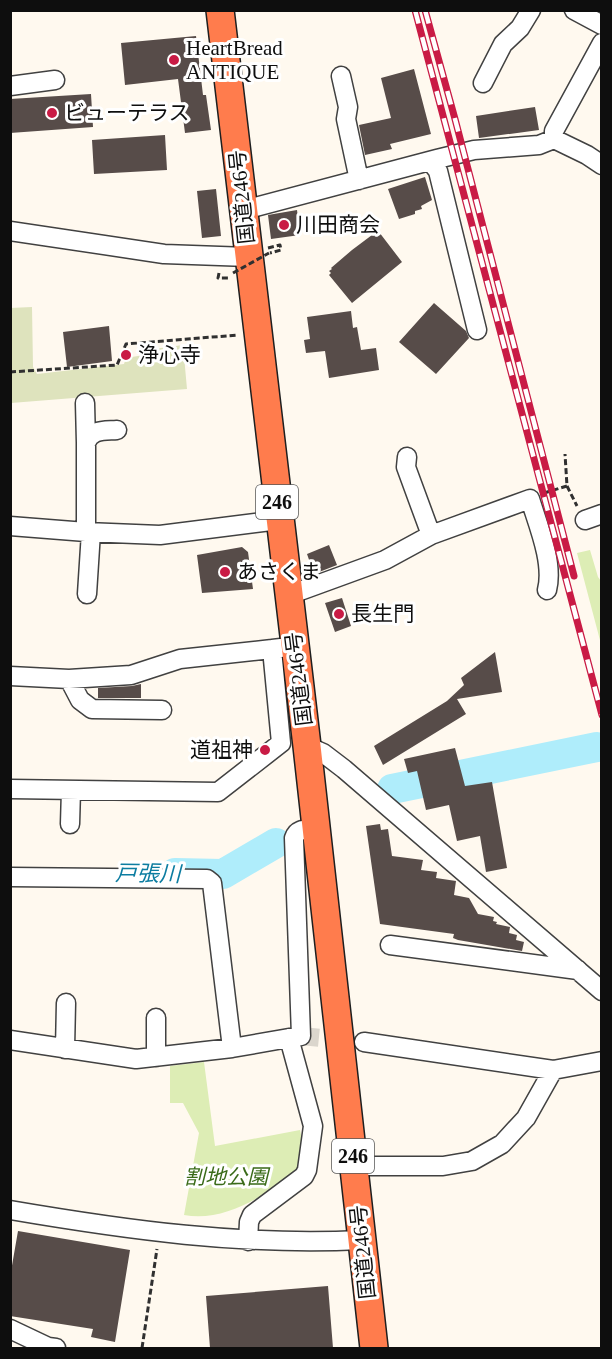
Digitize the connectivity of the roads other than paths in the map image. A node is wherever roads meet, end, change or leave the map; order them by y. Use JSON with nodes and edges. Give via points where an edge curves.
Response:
{"nodes":[{"id":1,"x":220,"y":10,"type":"edge"},
{"id":2,"x":531,"y":10,"type":"edge"},
{"id":3,"x":574,"y":10,"type":"edge"},
{"id":4,"x":602,"y":25,"type":"edge"},
{"id":5,"x":602,"y":43,"type":"edge"},
{"id":6,"x":341,"y":76,"type":"dead end"},
{"id":7,"x":55,"y":80,"type":"dead end"},
{"id":8,"x":483,"y":83,"type":"dead end"},
{"id":9,"x":10,"y":86,"type":"edge"},
{"id":10,"x":554,"y":138,"type":"junction"},
{"id":11,"x":430,"y":161,"type":"junction"},
{"id":12,"x":602,"y":165,"type":"edge"},
{"id":13,"x":359,"y":180,"type":"junction"},
{"id":14,"x":244,"y":210,"type":"junction"},
{"id":15,"x":10,"y":231,"type":"edge"},
{"id":16,"x":253,"y":258,"type":"junction"},
{"id":17,"x":477,"y":330,"type":"dead end"},
{"id":18,"x":85,"y":403,"type":"dead end"},
{"id":19,"x":117,"y":430,"type":"dead end"},
{"id":20,"x":86,"y":443,"type":"junction"},
{"id":21,"x":407,"y":457,"type":"dead end"},
{"id":22,"x":279,"y":520,"type":"junction"},
{"id":23,"x":10,"y":526,"type":"edge"},
{"id":24,"x":88,"y":532,"type":"junction"},
{"id":25,"x":431,"y":535,"type":"junction"},
{"id":26,"x":547,"y":590,"type":"dead end"},
{"id":27,"x":87,"y":594,"type":"dead end"},
{"id":28,"x":290,"y":596,"type":"junction"},
{"id":29,"x":283,"y":648,"type":"junction"},
{"id":30,"x":10,"y":676,"type":"edge"},
{"id":31,"x":69,"y":679,"type":"junction"},
{"id":32,"x":162,"y":710,"type":"dead end"},
{"id":33,"x":307,"y":746,"type":"junction"},
{"id":34,"x":10,"y":789,"type":"edge"},
{"id":35,"x":71,"y":790,"type":"junction"},
{"id":36,"x":70,"y":824,"type":"dead end"},
{"id":37,"x":316,"y":829,"type":"junction"},
{"id":38,"x":10,"y":877,"type":"edge"},
{"id":39,"x":390,"y":945,"type":"dead end"},
{"id":40,"x":579,"y":970,"type":"junction"},
{"id":41,"x":602,"y":991,"type":"edge"},
{"id":42,"x":66,"y":1003,"type":"dead end"},
{"id":43,"x":156,"y":1018,"type":"dead end"},
{"id":44,"x":289,"y":1038,"type":"junction"},
{"id":45,"x":10,"y":1040,"type":"edge"},
{"id":46,"x":364,"y":1042,"type":"tunnel mouth"},
{"id":47,"x":232,"y":1048,"type":"junction"},
{"id":48,"x":65,"y":1049,"type":"junction"},
{"id":49,"x":156,"y":1057,"type":"junction"},
{"id":50,"x":602,"y":1061,"type":"edge"},
{"id":51,"x":554,"y":1070,"type":"junction"},
{"id":52,"x":354,"y":1166,"type":"junction"},
{"id":53,"x":10,"y":1210,"type":"edge"},
{"id":54,"x":361,"y":1240,"type":"junction"},
{"id":55,"x":248,"y":1241,"type":"junction"},
{"id":56,"x":10,"y":1329,"type":"edge"},
{"id":57,"x":56,"y":1348,"type":"edge"},
{"id":58,"x":374,"y":1348,"type":"edge"}],
"edges":[{"from":1,"to":14,"type":"highway","name":"国道246号","number":"246"},
{"from":2,"to":8,"type":"street","via":[[520,28],[502,44]]},
{"from":3,"to":4,"type":"street"},
{"from":5,"to":10,"type":"street","via":[[554,131]]},
{"from":6,"to":13,"type":"street"},
{"from":7,"to":9,"type":"street"},
{"from":10,"to":11,"type":"street","via":[[539,145],[474,150]]},
{"from":10,"to":12,"type":"street"},
{"from":11,"to":13,"type":"street"},
{"from":11,"to":17,"type":"street","via":[[438,171],[458,288]]},
{"from":13,"to":14,"type":"street"},
{"from":14,"to":16,"type":"highway","name":"国道246号","number":"246"},
{"from":15,"to":16,"type":"street","via":[[164,254]]},
{"from":16,"to":22,"type":"highway","name":"国道246号","number":"246"},
{"from":18,"to":20,"type":"street"},
{"from":19,"to":20,"type":"street","via":[[95,432]]},
{"from":20,"to":24,"type":"street"},
{"from":21,"to":25,"type":"street","via":[[406,467]]},
{"from":22,"to":24,"type":"street","via":[[160,535]]},
{"from":22,"to":28,"type":"highway","name":"国道246号","number":"246"},
{"from":23,"to":24,"type":"street"},
{"from":24,"to":27,"type":"street"},
{"from":25,"to":26,"type":"street","via":[[530,499],[548,566]]},
{"from":25,"to":28,"type":"street","via":[[385,560]]},
{"from":28,"to":29,"type":"highway","name":"国道246号","number":"246"},
{"from":29,"to":31,"type":"street","via":[[180,659],[131,675]]},
{"from":29,"to":33,"type":"highway","name":"国道246号","number":"246"},
{"from":29,"to":35,"type":"street","via":[[281,743],[218,792]]},
{"from":30,"to":31,"type":"street"},
{"from":31,"to":32,"type":"street","via":[[80,700],[92,708]]},
{"from":33,"to":37,"type":"highway","name":"国道246号","number":"246"},
{"from":33,"to":40,"type":"street","via":[[344,769]]},
{"from":34,"to":35,"type":"street"},
{"from":35,"to":36,"type":"street"},
{"from":37,"to":44,"type":"street","via":[[300,830],[294,838],[301,1036]]},
{"from":37,"to":52,"type":"highway","name":"国道246号","number":"246"},
{"from":38,"to":47,"type":"street","via":[[207,879],[212,883]]},
{"from":39,"to":40,"type":"street"},
{"from":40,"to":41,"type":"street"},
{"from":42,"to":48,"type":"street"},
{"from":43,"to":49,"type":"street"},
{"from":44,"to":47,"type":"street"},
{"from":44,"to":55,"type":"street","via":[[313,1126],[307,1170],[252,1215]]},
{"from":45,"to":48,"type":"street"},
{"from":46,"to":51,"type":"street"},
{"from":47,"to":49,"type":"street"},
{"from":48,"to":49,"type":"street","via":[[136,1059]]},
{"from":50,"to":51,"type":"street"},
{"from":51,"to":52,"type":"street","via":[[526,1118],[502,1144],[472,1161],[443,1167]]},
{"from":52,"to":54,"type":"highway","name":"国道246号","number":"246"},
{"from":53,"to":55,"type":"street","via":[[160,1233]]},
{"from":54,"to":55,"type":"street"},
{"from":54,"to":58,"type":"highway","name":"国道246号","number":"246"},
{"from":56,"to":57,"type":"street"}]}
